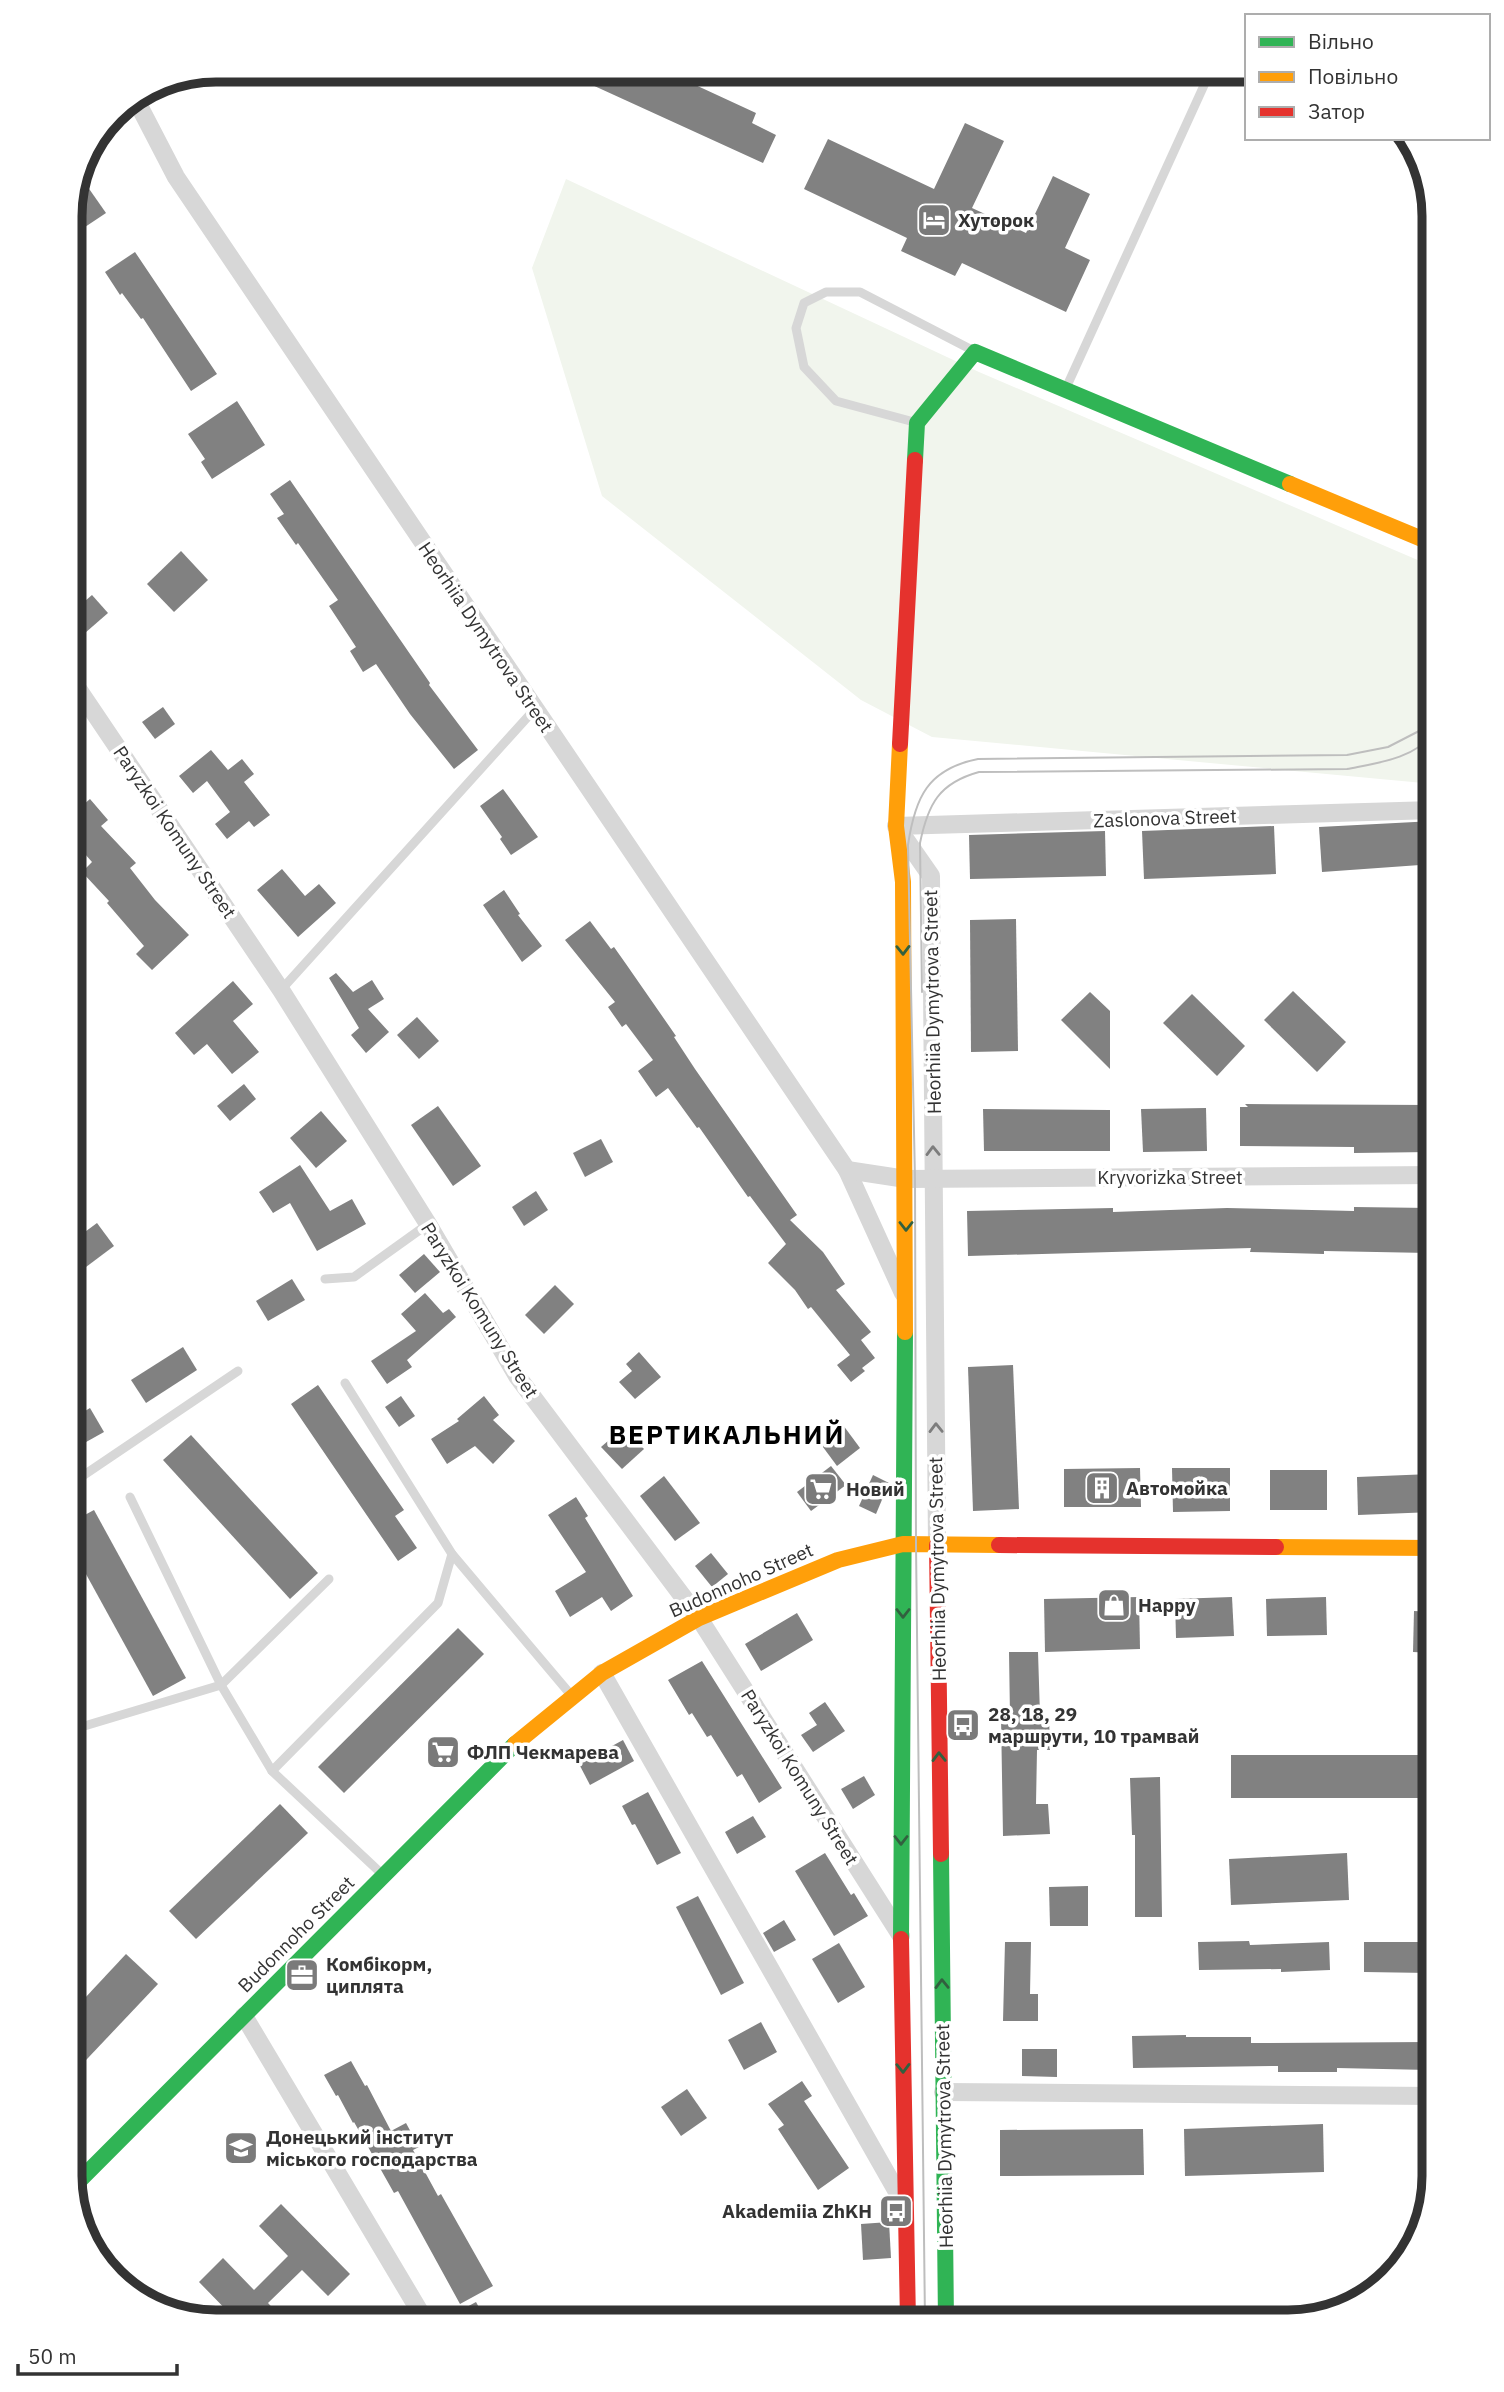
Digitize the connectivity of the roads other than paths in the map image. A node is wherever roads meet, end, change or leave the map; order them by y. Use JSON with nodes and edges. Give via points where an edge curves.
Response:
{"nodes":[{"id":1,"x":1205,"y":83,"type":"edge"},
{"id":2,"x":140,"y":107,"type":"edge"},
{"id":3,"x":975,"y":352,"type":"junction"},
{"id":4,"x":1065,"y":390,"type":"junction"},
{"id":5,"x":917,"y":423,"type":"junction"},
{"id":6,"x":1422,"y":539,"type":"edge"},
{"id":7,"x":83,"y":696,"type":"edge"},
{"id":8,"x":534,"y":710,"type":"junction"},
{"id":9,"x":1422,"y":810,"type":"edge"},
{"id":10,"x":896,"y":827,"type":"junction"},
{"id":11,"x":281,"y":990,"type":"junction"},
{"id":12,"x":847,"y":1170,"type":"junction"},
{"id":13,"x":1422,"y":1175,"type":"edge"},
{"id":14,"x":933,"y":1178,"type":"junction"},
{"id":15,"x":906,"y":1179,"type":"junction"},
{"id":16,"x":428,"y":1224,"type":"junction"},
{"id":17,"x":325,"y":1279,"type":"dead end"},
{"id":18,"x":906,"y":1299,"type":"junction"},
{"id":19,"x":238,"y":1371,"type":"dead end"},
{"id":20,"x":345,"y":1383,"type":"dead end"},
{"id":21,"x":82,"y":1476,"type":"edge"},
{"id":22,"x":130,"y":1497,"type":"dead end"},
{"id":23,"x":903,"y":1544,"type":"junction"},
{"id":24,"x":937,"y":1545,"type":"junction"},
{"id":25,"x":1422,"y":1548,"type":"edge"},
{"id":26,"x":452,"y":1554,"type":"junction"},
{"id":27,"x":329,"y":1579,"type":"dead end"},
{"id":28,"x":699,"y":1618,"type":"junction"},
{"id":29,"x":602,"y":1673,"type":"junction"},
{"id":30,"x":221,"y":1685,"type":"junction"},
{"id":31,"x":572,"y":1697,"type":"junction"},
{"id":32,"x":82,"y":1727,"type":"edge"},
{"id":33,"x":272,"y":1771,"type":"junction"},
{"id":34,"x":384,"y":1875,"type":"junction"},
{"id":35,"x":901,"y":1936,"type":"junction"},
{"id":36,"x":244,"y":2016,"type":"junction"},
{"id":37,"x":943,"y":2092,"type":"junction"},
{"id":38,"x":1422,"y":2096,"type":"edge"},
{"id":39,"x":82,"y":2178,"type":"edge"},
{"id":40,"x":904,"y":2204,"type":"junction"},
{"id":41,"x":418,"y":2309,"type":"edge"},
{"id":42,"x":908,"y":2310,"type":"edge"},
{"id":43,"x":946,"y":2310,"type":"edge"}],
"edges":[{"from":1,"to":4,"type":"lane"},
{"from":2,"to":8,"type":"street","name":"Heorhiia Dymytrova Street","via":[[176,177]]},
{"from":3,"to":4,"type":"street"},
{"from":3,"to":5,"type":"street"},
{"from":3,"to":5,"type":"lane","via":[[860,292],[826,292],[804,303],[796,328],[804,367],[836,401]]},
{"from":4,"to":6,"type":"street"},
{"from":5,"to":10,"type":"street","name":"Heorhiia Dymytrova Street"},
{"from":7,"to":11,"type":"street","name":"Paryzkoi Komuny Street"},
{"from":8,"to":11,"type":"lane"},
{"from":8,"to":12,"type":"street","name":"Heorhiia Dymytrova Street"},
{"from":9,"to":10,"type":"street","name":"Zaslonova Street"},
{"from":14,"to":10,"type":"street","name":"Heorhiia Dymytrova Street","one_way":true,"via":[[931,876]]},
{"from":10,"to":15,"type":"street","name":"Heorhiia Dymytrova Street","one_way":true,"via":[[903,881]]},
{"from":11,"to":16,"type":"street","name":"Paryzkoi Komuny Street"},
{"from":12,"to":15,"type":"street"},
{"from":12,"to":18,"type":"street","name":"Heorhiia Dymytrova Street"},
{"from":13,"to":14,"type":"street","name":"Kryvorizka Street"},
{"from":14,"to":15,"type":"street","name":"Kryvorizka Street"},
{"from":24,"to":14,"type":"street","name":"Heorhiia Dymytrova Street","one_way":true},
{"from":15,"to":18,"type":"street","name":"Heorhiia Dymytrova Street","one_way":true},
{"from":16,"to":17,"type":"lane","via":[[354,1277]]},
{"from":16,"to":28,"type":"street","name":"Paryzkoi Komuny Street","via":[[517,1376]]},
{"from":18,"to":23,"type":"street","name":"Heorhiia Dymytrova Street"},
{"from":19,"to":21,"type":"lane"},
{"from":20,"to":26,"type":"lane"},
{"from":22,"to":30,"type":"lane"},
{"from":23,"to":24,"type":"street","name":"Budonnoho Street"},
{"from":23,"to":28,"type":"street","name":"Budonnoho Street","via":[[838,1560]]},
{"from":23,"to":35,"type":"street","name":"Heorhiia Dymytrova Street","one_way":true},
{"from":24,"to":25,"type":"street","name":"Budonnoho Street"},
{"from":37,"to":24,"type":"street","name":"Heorhiia Dymytrova Street","one_way":true},
{"from":26,"to":31,"type":"lane"},
{"from":26,"to":33,"type":"lane","via":[[438,1603]]},
{"from":27,"to":30,"type":"lane"},
{"from":28,"to":29,"type":"street","name":"Budonnoho Street"},
{"from":28,"to":35,"type":"street","name":"Paryzkoi Komuny Street"},
{"from":29,"to":31,"type":"street","name":"Budonnoho Street"},
{"from":29,"to":40,"type":"street"},
{"from":30,"to":32,"type":"lane"},
{"from":30,"to":33,"type":"lane"},
{"from":31,"to":34,"type":"street","name":"Budonnoho Street","via":[[522,1737]]},
{"from":33,"to":34,"type":"lane"},
{"from":34,"to":36,"type":"street","name":"Budonnoho Street"},
{"from":35,"to":40,"type":"street","name":"Heorhiia Dymytrova Street","one_way":true},
{"from":36,"to":39,"type":"street","name":"Budonnoho Street"},
{"from":36,"to":41,"type":"street"},
{"from":37,"to":38,"type":"street"},
{"from":37,"to":43,"type":"street","name":"Heorhiia Dymytrova Street"},
{"from":40,"to":42,"type":"street","name":"Heorhiia Dymytrova Street"}]}
